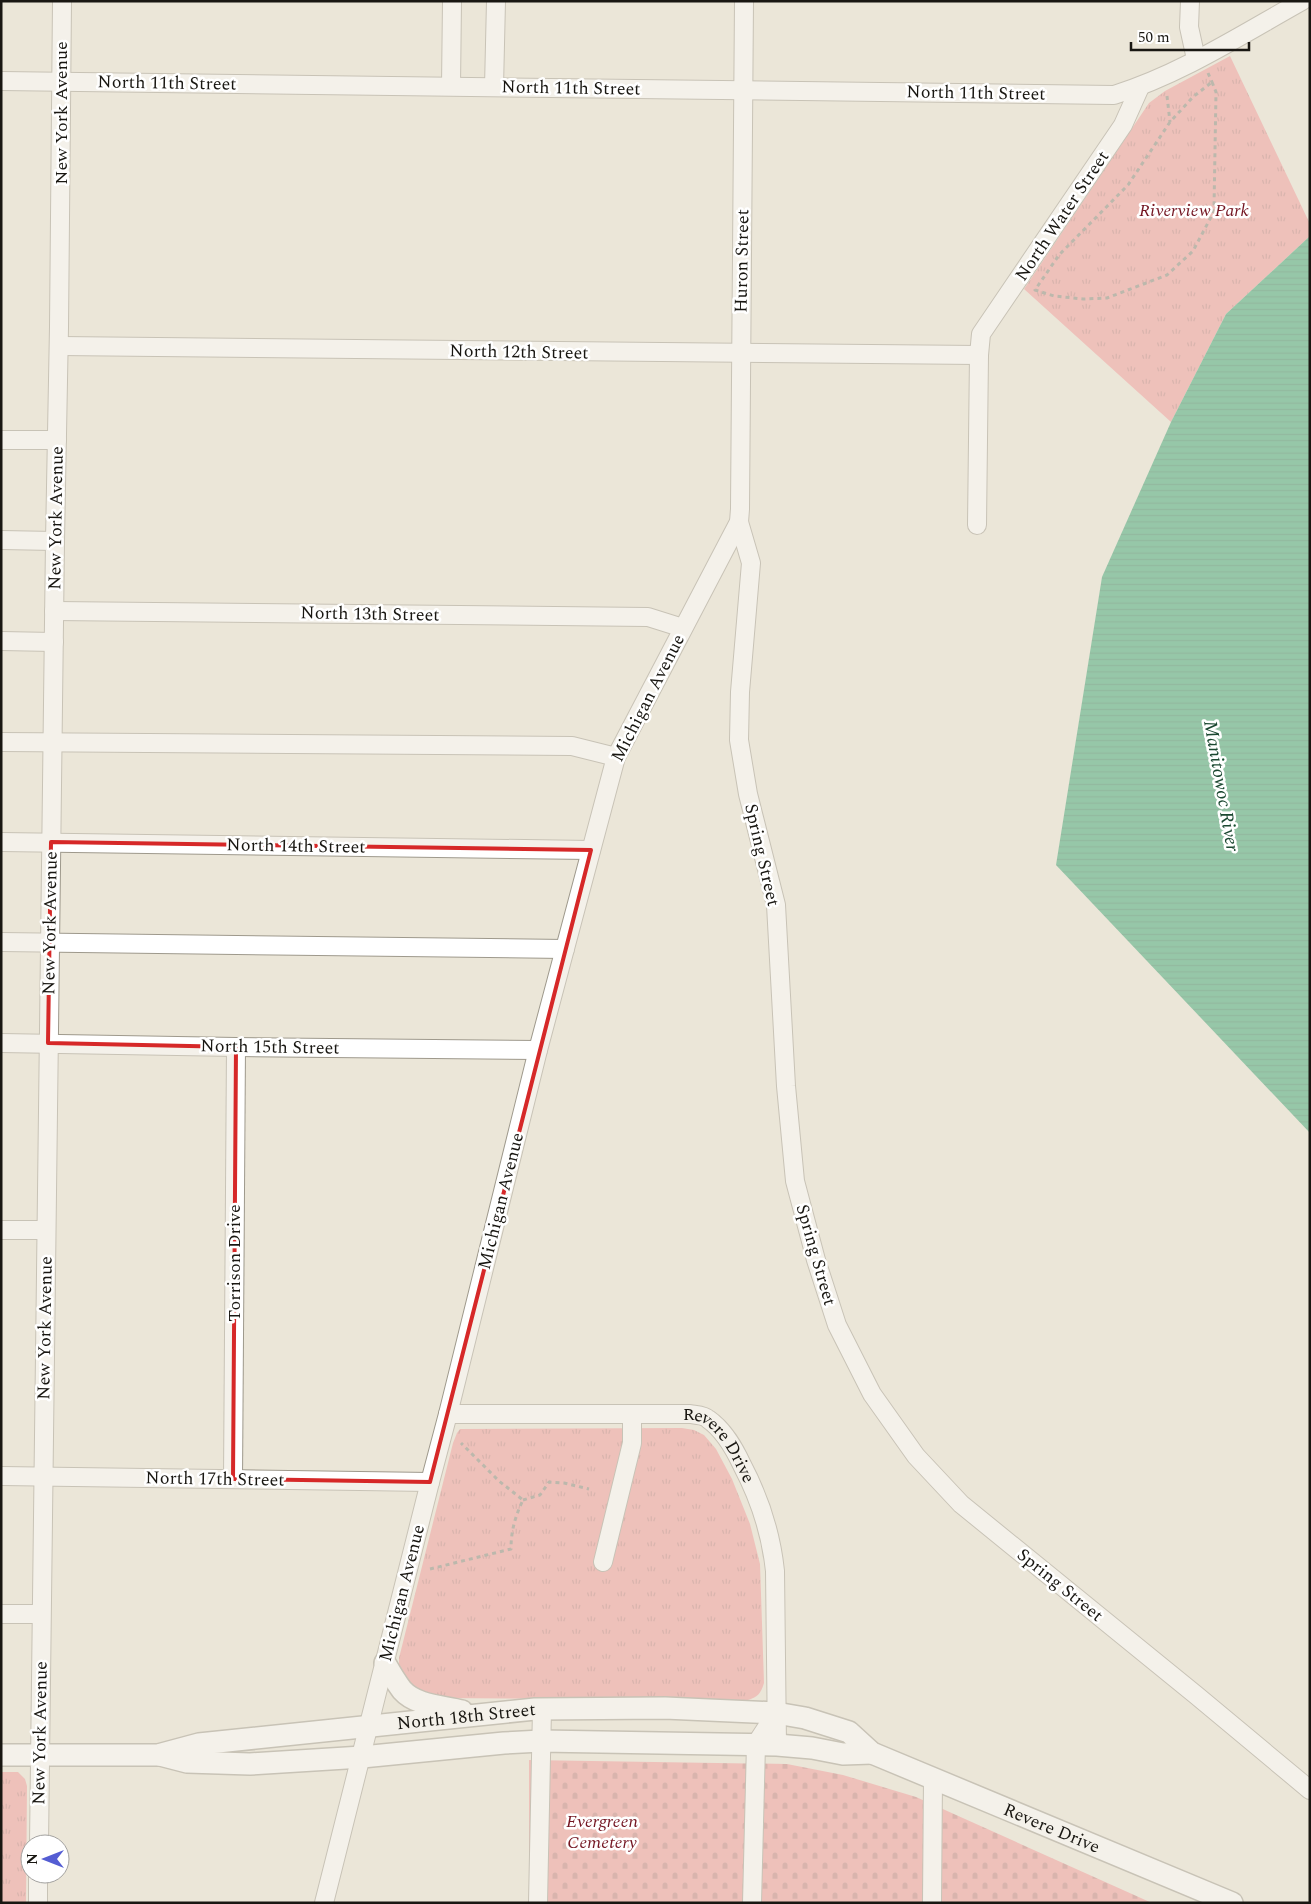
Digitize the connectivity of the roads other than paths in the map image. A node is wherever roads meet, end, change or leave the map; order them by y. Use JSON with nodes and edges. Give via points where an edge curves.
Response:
{"nodes":[{"id":1,"x":62,"y":1,"type":"edge"},
{"id":2,"x":452,"y":1,"type":"edge"},
{"id":3,"x":496,"y":1,"type":"edge"},
{"id":4,"x":744,"y":1,"type":"edge"},
{"id":5,"x":1190,"y":1,"type":"edge"},
{"id":6,"x":1302,"y":1,"type":"edge"},
{"id":7,"x":1196,"y":59,"type":"junction"},
{"id":8,"x":1,"y":81,"type":"edge"},
{"id":9,"x":61,"y":82,"type":"junction"},
{"id":10,"x":451,"y":86,"type":"junction"},
{"id":11,"x":494,"y":87,"type":"junction"},
{"id":12,"x":1140,"y":87,"type":"junction"},
{"id":13,"x":744,"y":91,"type":"junction"},
{"id":14,"x":59,"y":346,"type":"junction"},
{"id":15,"x":742,"y":354,"type":"junction"},
{"id":16,"x":979,"y":355,"type":"junction"},
{"id":17,"x":1,"y":440,"type":"edge"},
{"id":18,"x":57,"y":440,"type":"junction"},
{"id":19,"x":739,"y":522,"type":"junction"},
{"id":20,"x":977,"y":525,"type":"dead end"},
{"id":21,"x":1,"y":540,"type":"edge"},
{"id":22,"x":54,"y":541,"type":"junction"},
{"id":23,"x":54,"y":611,"type":"junction"},
{"id":24,"x":683,"y":628,"type":"junction"},
{"id":25,"x":1,"y":641,"type":"edge"},
{"id":26,"x":54,"y":642,"type":"junction"},
{"id":27,"x":1,"y":742,"type":"edge"},
{"id":28,"x":52,"y":742,"type":"junction"},
{"id":29,"x":616,"y":756,"type":"junction"},
{"id":30,"x":1,"y":842,"type":"edge"},
{"id":31,"x":51,"y":842,"type":"junction"},
{"id":32,"x":590,"y":850,"type":"junction"},
{"id":33,"x":1,"y":942,"type":"edge"},
{"id":34,"x":50,"y":942,"type":"junction"},
{"id":35,"x":565,"y":949,"type":"junction"},
{"id":36,"x":1,"y":1043,"type":"edge"},
{"id":37,"x":48,"y":1043,"type":"junction"},
{"id":38,"x":236,"y":1047,"type":"junction"},
{"id":39,"x":538,"y":1050,"type":"junction"},
{"id":40,"x":1,"y":1230,"type":"edge"},
{"id":41,"x":46,"y":1230,"type":"junction"},
{"id":42,"x":448,"y":1414,"type":"junction"},
{"id":43,"x":632,"y":1414,"type":"junction"},
{"id":44,"x":1,"y":1476,"type":"edge"},
{"id":45,"x":44,"y":1476,"type":"junction"},
{"id":46,"x":233,"y":1479,"type":"junction"},
{"id":47,"x":430,"y":1482,"type":"junction"},
{"id":48,"x":603,"y":1562,"type":"dead end"},
{"id":49,"x":1,"y":1614,"type":"edge"},
{"id":50,"x":41,"y":1614,"type":"junction"},
{"id":51,"x":385,"y":1663,"type":"junction"},
{"id":52,"x":542,"y":1709,"type":"junction"},
{"id":53,"x":776,"y":1713,"type":"junction"},
{"id":54,"x":482,"y":1715,"type":"junction"},
{"id":55,"x":369,"y":1727,"type":"junction"},
{"id":56,"x":541,"y":1742,"type":"junction"},
{"id":57,"x":766,"y":1744,"type":"junction"},
{"id":58,"x":872,"y":1753,"type":"junction"},
{"id":59,"x":1,"y":1755,"type":"edge"},
{"id":60,"x":40,"y":1755,"type":"junction"},
{"id":61,"x":158,"y":1755,"type":"junction"},
{"id":62,"x":362,"y":1757,"type":"junction"},
{"id":63,"x":933,"y":1778,"type":"junction"},
{"id":64,"x":1310,"y":1790,"type":"edge"},
{"id":65,"x":39,"y":1834,"type":"edge"},
{"id":66,"x":38,"y":1884,"type":"edge"},
{"id":67,"x":38,"y":1903,"type":"edge"},
{"id":68,"x":324,"y":1903,"type":"edge"},
{"id":69,"x":538,"y":1903,"type":"edge"},
{"id":70,"x":752,"y":1903,"type":"edge"},
{"id":71,"x":932,"y":1903,"type":"edge"},
{"id":72,"x":1232,"y":1903,"type":"edge"}],
"edges":[{"from":1,"to":9,"type":"street","name":"New York Avenue"},
{"from":2,"to":10,"type":"street"},
{"from":3,"to":11,"type":"street"},
{"from":4,"to":13,"type":"street","name":"Huron Street"},
{"from":5,"to":7,"type":"street","via":[[1190,27]]},
{"from":6,"to":7,"type":"street"},
{"from":7,"to":12,"type":"street"},
{"from":8,"to":9,"type":"street","name":"North 11th Street"},
{"from":9,"to":10,"type":"street","name":"North 11th Street"},
{"from":9,"to":14,"type":"street","name":"New York Avenue"},
{"from":10,"to":11,"type":"street","name":"North 11th Street"},
{"from":11,"to":13,"type":"street","name":"North 11th Street"},
{"from":12,"to":13,"type":"street","name":"North 11th Street","via":[[1114,95]]},
{"from":12,"to":16,"type":"street","name":"North Water Street","via":[[1123,125],[981,334]]},
{"from":13,"to":15,"type":"street","name":"Huron Street"},
{"from":14,"to":15,"type":"street","name":"North 12th Street"},
{"from":14,"to":18,"type":"street","name":"New York Avenue"},
{"from":15,"to":16,"type":"street","name":"North 12th Street"},
{"from":15,"to":19,"type":"street","name":"Huron Street"},
{"from":16,"to":20,"type":"street","name":"North Water Street"},
{"from":17,"to":18,"type":"street"},
{"from":18,"to":22,"type":"street","name":"New York Avenue"},
{"from":19,"to":24,"type":"street","name":"Michigan Avenue"},
{"from":19,"to":64,"type":"street","name":"Spring Street","via":[[751,563],[739,740],[748,794],[776,905],[795,1181],[837,1325],[872,1394],[916,1456],[961,1504]]},
{"from":21,"to":22,"type":"street"},
{"from":22,"to":23,"type":"street","name":"New York Avenue"},
{"from":23,"to":24,"type":"street","name":"North 13th Street","via":[[648,617]]},
{"from":23,"to":26,"type":"street","name":"New York Avenue"},
{"from":24,"to":29,"type":"street","name":"Michigan Avenue"},
{"from":25,"to":26,"type":"street"},
{"from":26,"to":28,"type":"street","name":"New York Avenue"},
{"from":27,"to":28,"type":"street"},
{"from":28,"to":29,"type":"street","via":[[572,746]]},
{"from":28,"to":31,"type":"street","name":"New York Avenue"},
{"from":29,"to":32,"type":"street","name":"Michigan Avenue"},
{"from":30,"to":31,"type":"street","name":"North 14th Street"},
{"from":31,"to":32,"type":"street","name":"North 14th Street"},
{"from":31,"to":34,"type":"street","name":"New York Avenue"},
{"from":32,"to":35,"type":"street","name":"Michigan Avenue"},
{"from":33,"to":34,"type":"street"},
{"from":34,"to":35,"type":"street"},
{"from":34,"to":37,"type":"street","name":"New York Avenue"},
{"from":35,"to":39,"type":"street","name":"Michigan Avenue"},
{"from":36,"to":37,"type":"street","name":"North 15th Street"},
{"from":37,"to":38,"type":"street","name":"North 15th Street"},
{"from":37,"to":41,"type":"street","name":"New York Avenue"},
{"from":38,"to":39,"type":"street","name":"North 15th Street"},
{"from":38,"to":46,"type":"street","name":"Torrison Drive"},
{"from":39,"to":42,"type":"street","name":"Michigan Avenue"},
{"from":40,"to":41,"type":"street"},
{"from":41,"to":45,"type":"street","name":"New York Avenue"},
{"from":42,"to":43,"type":"street","name":"Revere Drive"},
{"from":42,"to":47,"type":"street","name":"Michigan Avenue"},
{"from":43,"to":48,"type":"street","via":[[632,1443]]},
{"from":43,"to":53,"type":"street","name":"Revere Drive","via":[[690,1414],[707,1418],[730,1441],[756,1492],[773,1549]]},
{"from":44,"to":45,"type":"street","name":"North 17th Street"},
{"from":45,"to":46,"type":"street","name":"North 17th Street"},
{"from":45,"to":50,"type":"street","name":"New York Avenue"},
{"from":46,"to":47,"type":"street","name":"North 17th Street"},
{"from":47,"to":51,"type":"street","name":"Michigan Avenue"},
{"from":49,"to":50,"type":"street"},
{"from":50,"to":60,"type":"street","name":"New York Avenue"},
{"from":51,"to":54,"type":"main road","via":[[403,1691],[413,1699]]},
{"from":51,"to":55,"type":"street","name":"Michigan Avenue"},
{"from":52,"to":53,"type":"main road","name":"North 18th Street","via":[[665,1708]]},
{"from":52,"to":54,"type":"main road","name":"North 18th Street"},
{"from":52,"to":56,"type":"street"},
{"from":53,"to":57,"type":"street","name":"Revere Drive"},
{"from":53,"to":58,"type":"main road","name":"Revere Drive","via":[[850,1732]]},
{"from":54,"to":55,"type":"main road","name":"North 18th Street"},
{"from":55,"to":61,"type":"main road","name":"North 18th Street","via":[[199,1744]]},
{"from":55,"to":62,"type":"street","name":"Michigan Avenue"},
{"from":56,"to":57,"type":"main road","name":"North 18th Street"},
{"from":56,"to":62,"type":"main road","name":"North 18th Street"},
{"from":56,"to":69,"type":"street"},
{"from":57,"to":58,"type":"main road","name":"Revere Drive","via":[[843,1754]]},
{"from":57,"to":70,"type":"street"},
{"from":58,"to":63,"type":"main road","name":"Revere Drive"},
{"from":59,"to":60,"type":"main road","name":"North 18th Street"},
{"from":60,"to":61,"type":"main road","name":"North 18th Street"},
{"from":60,"to":65,"type":"street","name":"New York Avenue"},
{"from":61,"to":62,"type":"main road","name":"North 18th Street","via":[[187,1762],[250,1764]]},
{"from":62,"to":68,"type":"street","name":"Michigan Avenue"},
{"from":63,"to":71,"type":"street"},
{"from":63,"to":72,"type":"main road","name":"Revere Drive"},
{"from":66,"to":67,"type":"street"}]}
